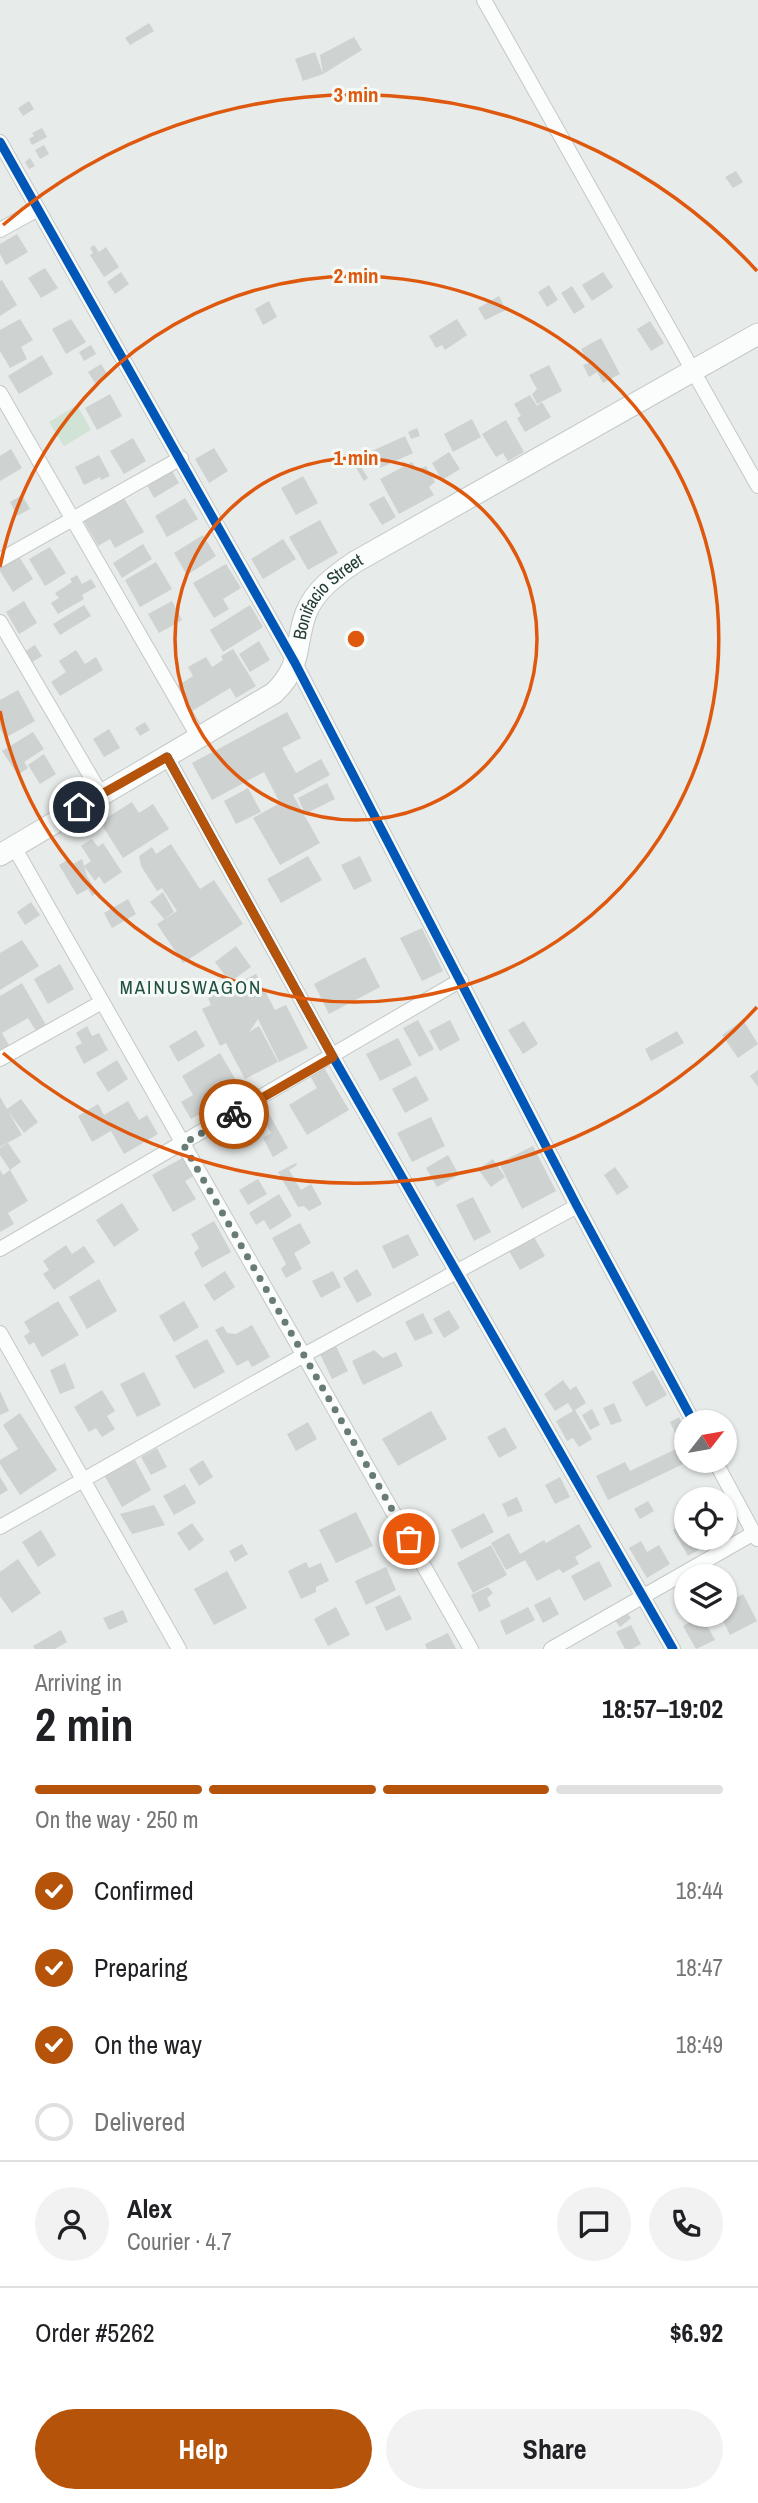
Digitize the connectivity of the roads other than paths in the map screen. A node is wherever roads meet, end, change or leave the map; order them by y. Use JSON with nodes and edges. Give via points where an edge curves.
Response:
{"nodes":[{"id":1,"x":484,"y":0,"type":"edge"},
{"id":2,"x":0,"y":142,"type":"edge"},
{"id":3,"x":38,"y":209,"type":"junction"},
{"id":4,"x":0,"y":230,"type":"edge"},
{"id":5,"x":758,"y":334,"type":"edge"},
{"id":6,"x":692,"y":371,"type":"junction"},
{"id":7,"x":0,"y":393,"type":"edge"},
{"id":8,"x":181,"y":458,"type":"junction"},
{"id":9,"x":758,"y":486,"type":"edge"},
{"id":10,"x":73,"y":517,"type":"junction"},
{"id":11,"x":0,"y":560,"type":"edge"},
{"id":12,"x":0,"y":622,"type":"edge"},
{"id":13,"x":295,"y":663,"type":"junction"},
{"id":14,"x":199,"y":738,"type":"junction"},
{"id":15,"x":167,"y":757,"type":"junction"},
{"id":16,"x":101,"y":794,"type":"junction"},
{"id":17,"x":7,"y":851,"type":"edge"},
{"id":18,"x":461,"y":980,"type":"junction"},
{"id":19,"x":102,"y":1002,"type":"junction"},
{"id":20,"x":333,"y":1057,"type":"junction"},
{"id":21,"x":0,"y":1059,"type":"edge"},
{"id":22,"x":183,"y":1144,"type":"junction"},
{"id":23,"x":577,"y":1206,"type":"junction"},
{"id":24,"x":0,"y":1249,"type":"edge"},
{"id":25,"x":457,"y":1271,"type":"junction"},
{"id":26,"x":0,"y":1333,"type":"edge"},
{"id":27,"x":304,"y":1355,"type":"junction"},
{"id":28,"x":687,"y":1410,"type":"edge"},
{"id":29,"x":722,"y":1474,"type":"edge"},
{"id":30,"x":84,"y":1481,"type":"junction"},
{"id":31,"x":0,"y":1527,"type":"edge"},
{"id":32,"x":756,"y":1537,"type":"edge"},
{"id":33,"x":643,"y":1597,"type":"junction"},
{"id":34,"x":179,"y":1649,"type":"edge"},
{"id":35,"x":471,"y":1649,"type":"edge"},
{"id":36,"x":551,"y":1649,"type":"edge"},
{"id":37,"x":673,"y":1649,"type":"edge"}],
"edges":[{"from":1,"to":6,"type":"street"},
{"from":2,"to":3,"type":"street"},
{"from":3,"to":4,"type":"street"},
{"from":3,"to":8,"type":"street"},
{"from":5,"to":6,"type":"street","name":"Bonifacio Street"},
{"from":6,"to":9,"type":"street"},
{"from":6,"to":13,"type":"street","name":"Bonifacio Street","via":[[342,570],[320,590],[306,613]]},
{"from":7,"to":10,"type":"street"},
{"from":8,"to":10,"type":"street"},
{"from":8,"to":13,"type":"street"},
{"from":10,"to":11,"type":"street"},
{"from":10,"to":14,"type":"street"},
{"from":12,"to":16,"type":"street"},
{"from":13,"to":14,"type":"street","name":"Bonifacio Street","via":[[274,693]]},
{"from":13,"to":18,"type":"street"},
{"from":14,"to":15,"type":"street","name":"Bonifacio Street"},
{"from":15,"to":16,"type":"street","name":"Bonifacio Street"},
{"from":15,"to":20,"type":"street"},
{"from":16,"to":17,"type":"street","name":"Bonifacio Street"},
{"from":17,"to":19,"type":"street"},
{"from":18,"to":20,"type":"street"},
{"from":18,"to":23,"type":"street"},
{"from":19,"to":21,"type":"street"},
{"from":19,"to":22,"type":"street"},
{"from":20,"to":22,"type":"street"},
{"from":20,"to":25,"type":"street"},
{"from":22,"to":24,"type":"street"},
{"from":22,"to":27,"type":"street"},
{"from":23,"to":25,"type":"street"},
{"from":23,"to":28,"type":"street"},
{"from":25,"to":27,"type":"street"},
{"from":25,"to":33,"type":"street"},
{"from":26,"to":30,"type":"street"},
{"from":27,"to":30,"type":"street"},
{"from":27,"to":35,"type":"street"},
{"from":29,"to":32,"type":"street"},
{"from":30,"to":31,"type":"street"},
{"from":30,"to":34,"type":"street"},
{"from":32,"to":33,"type":"street"},
{"from":33,"to":36,"type":"street"},
{"from":33,"to":37,"type":"street"}]}
